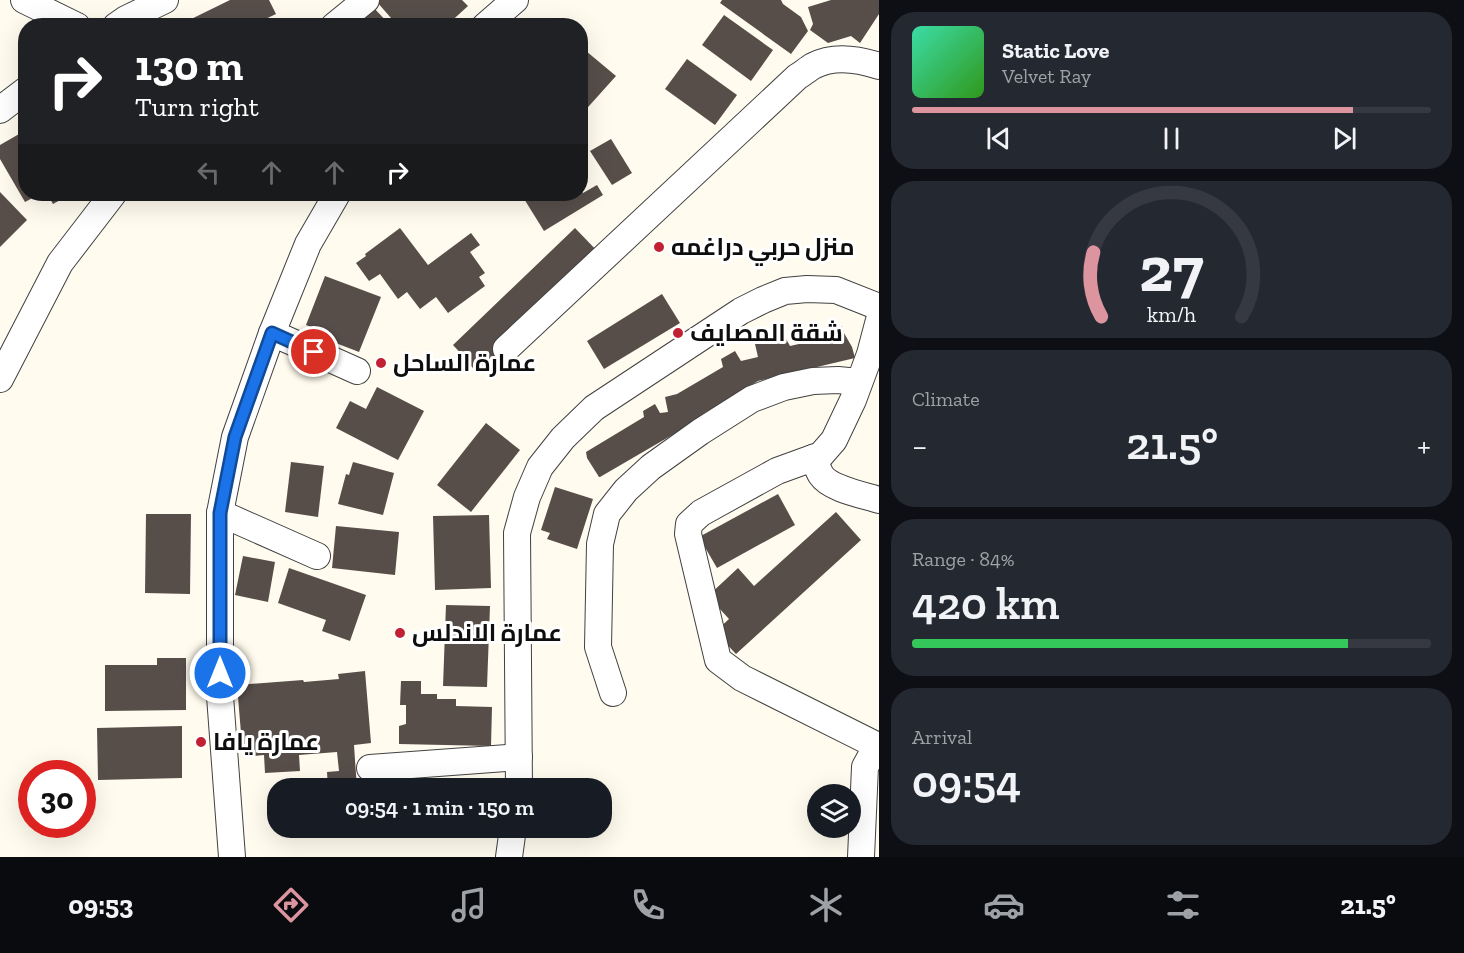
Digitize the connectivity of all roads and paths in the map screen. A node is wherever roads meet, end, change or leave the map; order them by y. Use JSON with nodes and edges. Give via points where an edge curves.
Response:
{"nodes":[{"id":1,"x":24,"y":0,"type":"edge"},
{"id":2,"x":165,"y":0,"type":"edge"},
{"id":3,"x":366,"y":0,"type":"edge"},
{"id":4,"x":515,"y":0,"type":"edge"},
{"id":5,"x":61,"y":18,"type":"edge"},
{"id":6,"x":128,"y":18,"type":"edge"},
{"id":7,"x":344,"y":18,"type":"edge"},
{"id":8,"x":494,"y":18,"type":"edge"},
{"id":9,"x":879,"y":66,"type":"edge"},
{"id":10,"x":18,"y":96,"type":"edge"},
{"id":11,"x":0,"y":110,"type":"edge"},
{"id":12,"x":108,"y":201,"type":"edge"},
{"id":13,"x":333,"y":201,"type":"edge"},
{"id":14,"x":879,"y":307,"type":"edge"},
{"id":15,"x":879,"y":320,"type":"edge"},
{"id":16,"x":272,"y":333,"type":"junction"},
{"id":17,"x":506,"y":349,"type":"dead end"},
{"id":18,"x":357,"y":371,"type":"dead end"},
{"id":19,"x":0,"y":379,"type":"edge"},
{"id":20,"x":860,"y":382,"type":"junction"},
{"id":21,"x":813,"y":458,"type":"junction"},
{"id":22,"x":879,"y":500,"type":"edge"},
{"id":23,"x":220,"y":513,"type":"junction"},
{"id":24,"x":317,"y":556,"type":"dead end"},
{"id":25,"x":613,"y":693,"type":"dead end"},
{"id":26,"x":878,"y":745,"type":"edge"},
{"id":27,"x":519,"y":757,"type":"junction"},
{"id":28,"x":370,"y":768,"type":"dead end"},
{"id":29,"x":519,"y":778,"type":"edge"},
{"id":30,"x":511,"y":838,"type":"edge"},
{"id":31,"x":232,"y":857,"type":"edge"},
{"id":32,"x":508,"y":857,"type":"edge"},
{"id":33,"x":861,"y":857,"type":"edge"}],
"edges":[{"from":1,"to":5,"type":"street"},
{"from":2,"to":6,"type":"street"},
{"from":3,"to":7,"type":"street"},
{"from":4,"to":8,"type":"street"},
{"from":9,"to":17,"type":"street","via":[[866,61],[830,60],[797,77]]},
{"from":10,"to":11,"type":"street"},
{"from":12,"to":19,"type":"street","via":[[60,263]]},
{"from":13,"to":16,"type":"street","via":[[308,244]]},
{"from":14,"to":27,"type":"street","via":[[836,290],[785,291],[763,300],[594,408],[563,438],[540,467],[517,533]]},
{"from":15,"to":20,"type":"street"},
{"from":16,"to":18,"type":"street"},
{"from":16,"to":23,"type":"street","via":[[235,437]]},
{"from":20,"to":21,"type":"street","via":[[834,440]]},
{"from":20,"to":25,"type":"street","via":[[813,381],[752,399],[651,467],[626,490],[607,514],[600,544],[598,647]]},
{"from":21,"to":22,"type":"street","via":[[828,482]]},
{"from":21,"to":26,"type":"street","via":[[777,471],[701,513],[689,524],[688,534],[718,660],[742,678]]},
{"from":23,"to":24,"type":"street"},
{"from":23,"to":31,"type":"street","via":[[220,696]]},
{"from":26,"to":33,"type":"street","via":[[865,767]]},
{"from":27,"to":28,"type":"street"},
{"from":27,"to":29,"type":"street"},
{"from":30,"to":32,"type":"street"}]}
